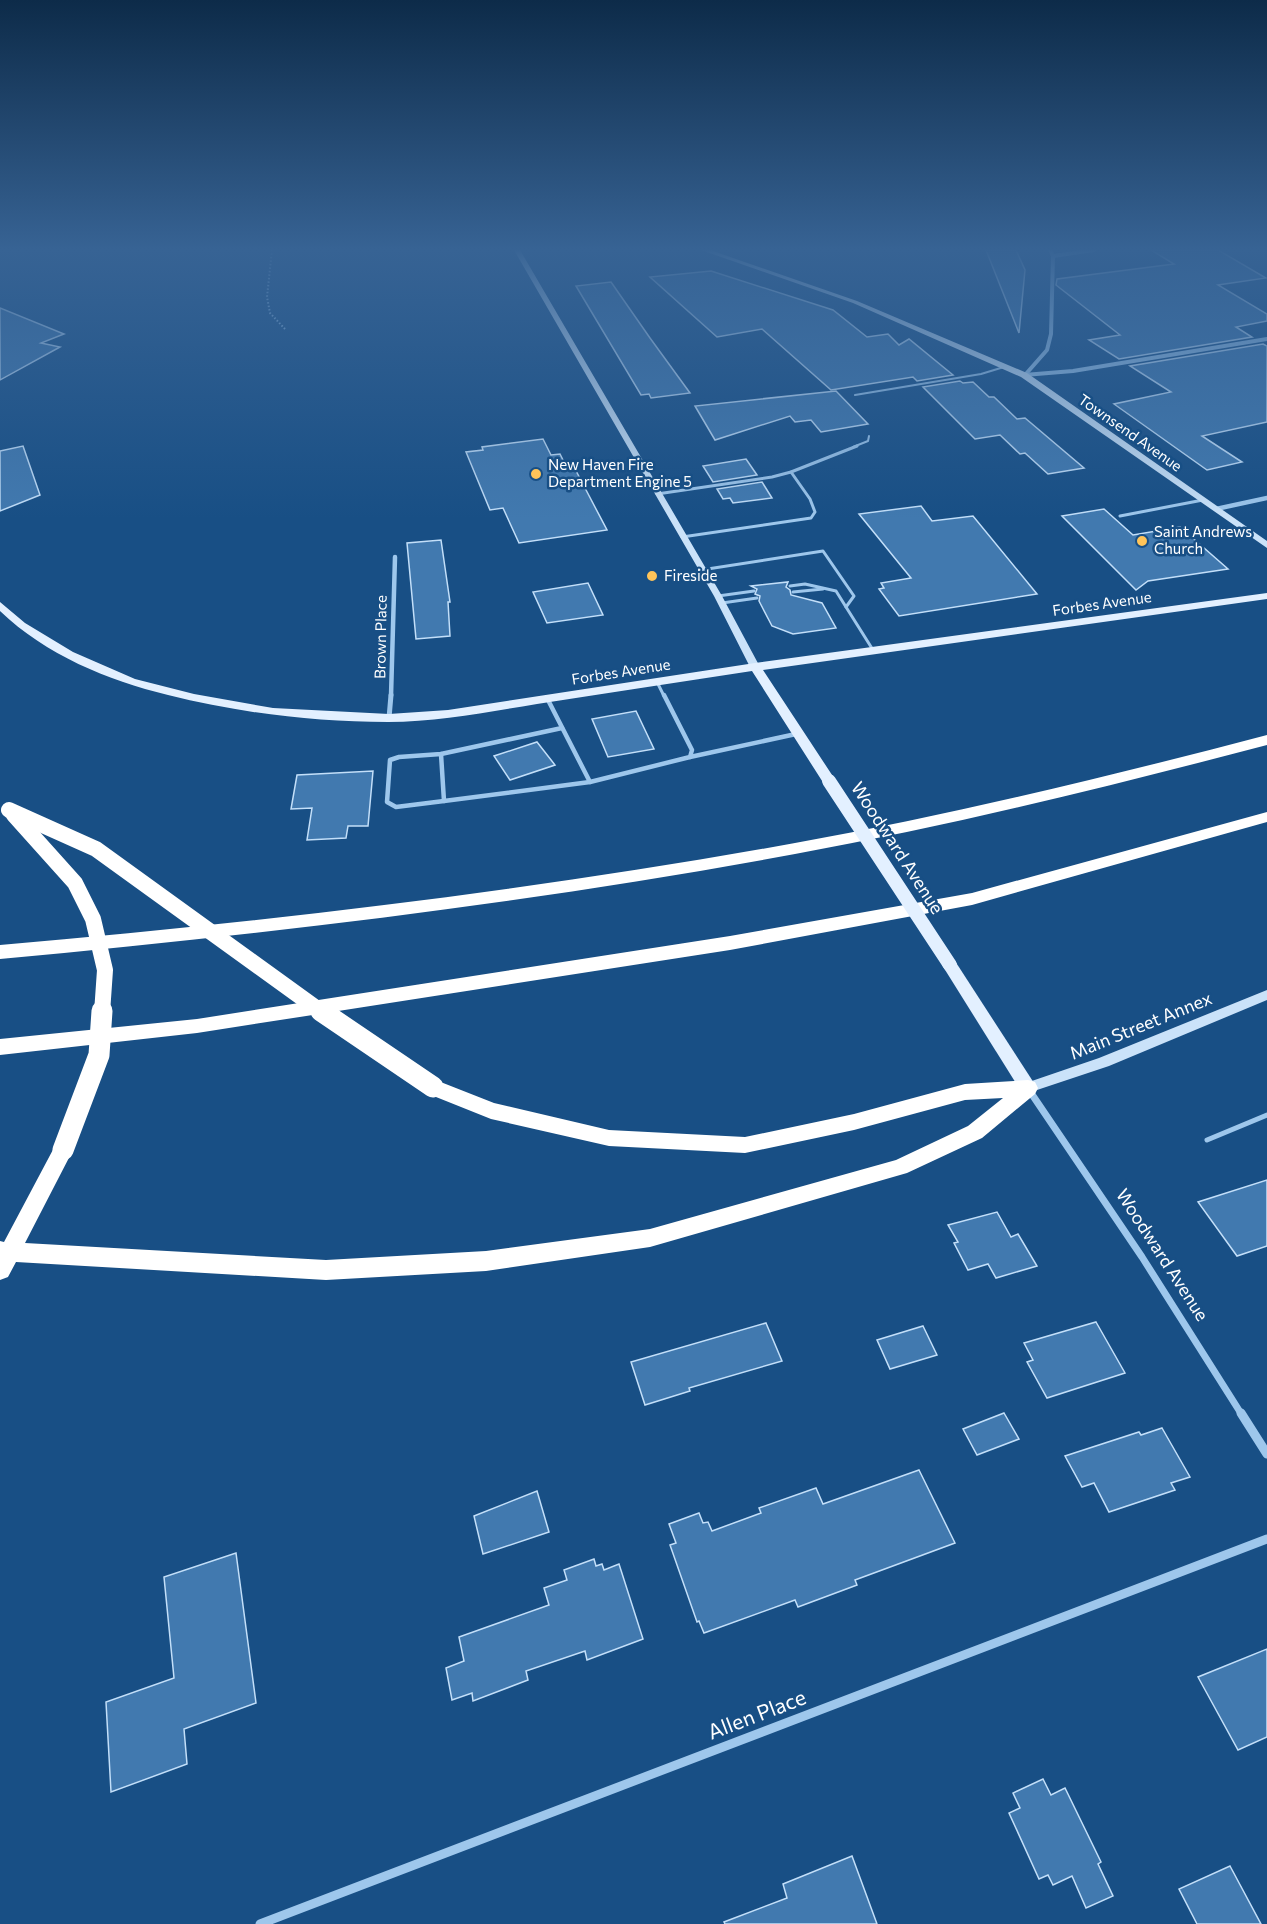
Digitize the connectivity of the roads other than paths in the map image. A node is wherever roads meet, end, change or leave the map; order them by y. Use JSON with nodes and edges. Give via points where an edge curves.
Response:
{"nodes":[{"id":1,"x":569,"y":340,"type":"edge"},
{"id":2,"x":942,"y":340,"type":"edge"},
{"id":3,"x":1050,"y":340,"type":"edge"},
{"id":4,"x":1262,"y":340,"type":"edge"},
{"id":5,"x":1004,"y":367,"type":"junction"},
{"id":6,"x":1024,"y":375,"type":"junction"},
{"id":7,"x":855,"y":394,"type":"dead end"},
{"id":8,"x":869,"y":436,"type":"dead end"},
{"id":9,"x":791,"y":472,"type":"junction"},
{"id":10,"x":657,"y":494,"type":"junction"},
{"id":11,"x":1267,"y":498,"type":"edge"},
{"id":12,"x":1203,"y":500,"type":"junction"},
{"id":13,"x":1216,"y":509,"type":"junction"},
{"id":14,"x":1120,"y":516,"type":"dead end"},
{"id":15,"x":682,"y":537,"type":"junction"},
{"id":16,"x":1267,"y":545,"type":"edge"},
{"id":17,"x":395,"y":557,"type":"dead end"},
{"id":18,"x":701,"y":570,"type":"junction"},
{"id":19,"x":790,"y":586,"type":"dead end"},
{"id":20,"x":826,"y":588,"type":"junction"},
{"id":21,"x":754,"y":591,"type":"dead end"},
{"id":22,"x":794,"y":592,"type":"dead end"},
{"id":23,"x":1267,"y":596,"type":"edge"},
{"id":24,"x":757,"y":598,"type":"dead end"},
{"id":25,"x":720,"y":599,"type":"junction"},
{"id":26,"x":0,"y":605,"type":"edge"},
{"id":27,"x":846,"y":607,"type":"junction"},
{"id":28,"x":873,"y":650,"type":"junction"},
{"id":29,"x":755,"y":667,"type":"junction"},
{"id":30,"x":657,"y":682,"type":"junction"},
{"id":31,"x":547,"y":698,"type":"junction"},
{"id":32,"x":389,"y":718,"type":"junction"},
{"id":33,"x":562,"y":728,"type":"junction"},
{"id":34,"x":799,"y":734,"type":"junction"},
{"id":35,"x":1267,"y":740,"type":"edge"},
{"id":36,"x":441,"y":754,"type":"junction"},
{"id":37,"x":690,"y":757,"type":"junction"},
{"id":38,"x":590,"y":782,"type":"junction"},
{"id":39,"x":444,"y":801,"type":"junction"},
{"id":40,"x":5,"y":808,"type":"edge"},
{"id":41,"x":1267,"y":817,"type":"edge"},
{"id":42,"x":0,"y":952,"type":"edge"},
{"id":43,"x":1267,"y":996,"type":"edge"},
{"id":44,"x":0,"y":1047,"type":"edge"},
{"id":45,"x":1028,"y":1088,"type":"junction"},
{"id":46,"x":1267,"y":1115,"type":"edge"},
{"id":47,"x":1207,"y":1140,"type":"dead end"},
{"id":48,"x":3,"y":1258,"type":"edge"},
{"id":49,"x":1267,"y":1454,"type":"edge"},
{"id":50,"x":1267,"y":1539,"type":"edge"},
{"id":51,"x":260,"y":1924,"type":"edge"}],
"edges":[{"from":1,"to":10,"type":"main road","name":"Woodward Avenue"},
{"from":2,"to":5,"type":"main road","name":"Townsend Avenue"},
{"from":3,"to":6,"type":"street","via":[[1047,350]]},
{"from":4,"to":6,"type":"street","via":[[1073,371]]},
{"from":5,"to":6,"type":"main road","name":"Townsend Avenue"},
{"from":5,"to":7,"type":"lane"},
{"from":6,"to":12,"type":"main road","name":"Townsend Avenue"},
{"from":8,"to":9,"type":"lane","via":[[868,441],[848,451]]},
{"from":9,"to":10,"type":"lane"},
{"from":9,"to":15,"type":"lane","via":[[812,505],[815,512],[811,518]]},
{"from":10,"to":15,"type":"main road","name":"Woodward Avenue"},
{"from":11,"to":13,"type":"street"},
{"from":12,"to":13,"type":"main road","name":"Townsend Avenue"},
{"from":12,"to":14,"type":"lane"},
{"from":13,"to":16,"type":"main road","name":"Townsend Avenue"},
{"from":15,"to":18,"type":"main road","name":"Woodward Avenue"},
{"from":17,"to":32,"type":"street","name":"Brown Place"},
{"from":18,"to":25,"type":"main road","name":"Woodward Avenue"},
{"from":18,"to":27,"type":"lane","via":[[823,551],[854,596]]},
{"from":19,"to":20,"type":"lane"},
{"from":20,"to":22,"type":"lane"},
{"from":20,"to":27,"type":"lane","via":[[836,591]]},
{"from":21,"to":25,"type":"lane"},
{"from":23,"to":28,"type":"main road","name":"Forbes Avenue"},
{"from":24,"to":25,"type":"lane"},
{"from":25,"to":29,"type":"main road","name":"Woodward Avenue"},
{"from":26,"to":32,"type":"main road","name":"Forbes Avenue","via":[[21,625],[69,655],[131,682],[273,712]]},
{"from":27,"to":28,"type":"lane"},
{"from":28,"to":29,"type":"main road","name":"Forbes Avenue"},
{"from":29,"to":30,"type":"main road","name":"Forbes Avenue"},
{"from":29,"to":34,"type":"main road","name":"Woodward Avenue"},
{"from":30,"to":31,"type":"main road","name":"Forbes Avenue"},
{"from":30,"to":37,"type":"lane","via":[[692,750]]},
{"from":31,"to":32,"type":"main road","name":"Forbes Avenue","via":[[448,714]]},
{"from":31,"to":33,"type":"lane"},
{"from":33,"to":36,"type":"lane"},
{"from":33,"to":38,"type":"lane"},
{"from":34,"to":37,"type":"lane"},
{"from":34,"to":45,"type":"main road","name":"Woodward Avenue","bridge":true},
{"from":35,"to":42,"type":"highway","via":[[1025,801],[702,865],[366,915]]},
{"from":36,"to":39,"type":"lane"},
{"from":36,"to":39,"type":"lane","via":[[390,760],[387,802],[396,807]]},
{"from":37,"to":38,"type":"lane"},
{"from":38,"to":39,"type":"lane"},
{"from":40,"to":45,"type":"highway","bridge":true,"via":[[96,849],[433,1088],[491,1111],[609,1138],[745,1145],[854,1122],[965,1092]]},
{"from":40,"to":48,"type":"highway","bridge":true,"via":[[75,883],[93,919],[105,970],[99,1055],[63,1149]]},
{"from":41,"to":44,"type":"highway","via":[[972,899],[730,943],[197,1026]]},
{"from":43,"to":45,"type":"main road","name":"Main Street Annex","via":[[1104,1062]]},
{"from":45,"to":48,"type":"highway","via":[[975,1132],[900,1167],[650,1238],[486,1261],[326,1270]]},
{"from":45,"to":49,"type":"street","name":"Woodward Avenue","via":[[1142,1257]]},
{"from":46,"to":47,"type":"lane"},
{"from":50,"to":51,"type":"street","name":"Allen Place"}]}
